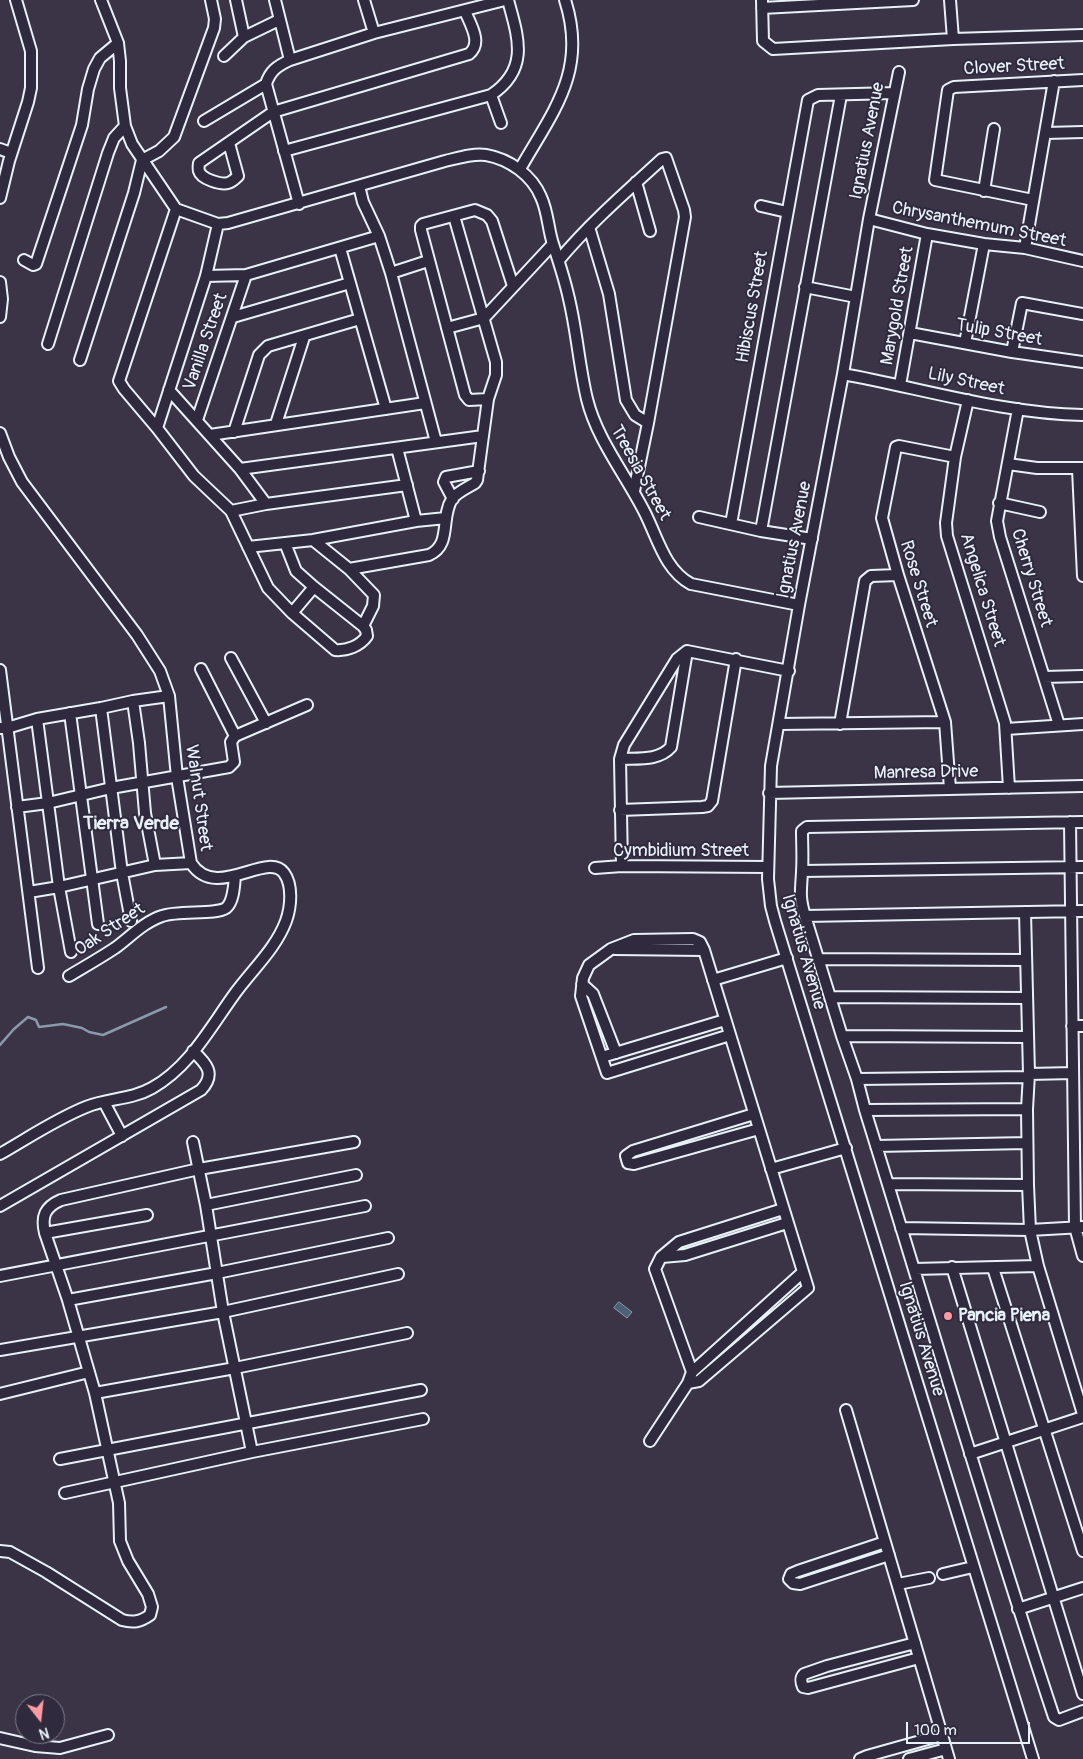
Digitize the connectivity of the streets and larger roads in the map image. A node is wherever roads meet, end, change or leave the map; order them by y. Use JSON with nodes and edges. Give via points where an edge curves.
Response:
{"nodes":[{"id":1,"x":16,"y":0,"type":"edge"},
{"id":2,"x":101,"y":0,"type":"edge"},
{"id":3,"x":210,"y":0,"type":"edge"},
{"id":4,"x":236,"y":0,"type":"edge"},
{"id":5,"x":275,"y":0,"type":"edge"},
{"id":6,"x":364,"y":0,"type":"edge"},
{"id":7,"x":507,"y":0,"type":"edge"},
{"id":8,"x":565,"y":0,"type":"edge"},
{"id":9,"x":913,"y":0,"type":"edge"},
{"id":10,"x":950,"y":0,"type":"edge"},
{"id":11,"x":762,"y":4,"type":"edge"},
{"id":12,"x":465,"y":11,"type":"junction"},
{"id":13,"x":279,"y":20,"type":"junction"},
{"id":14,"x":374,"y":33,"type":"junction"},
{"id":15,"x":1083,"y":34,"type":"edge"},
{"id":16,"x":244,"y":37,"type":"junction"},
{"id":17,"x":953,"y":39,"type":"junction"},
{"id":18,"x":118,"y":43,"type":"junction"},
{"id":19,"x":224,"y":56,"type":"dead end"},
{"id":20,"x":290,"y":60,"type":"junction"},
{"id":21,"x":899,"y":72,"type":"dead end"},
{"id":22,"x":1083,"y":80,"type":"edge"},
{"id":23,"x":1054,"y":81,"type":"junction"},
{"id":24,"x":266,"y":84,"type":"junction"},
{"id":25,"x":894,"y":93,"type":"junction"},
{"id":26,"x":841,"y":94,"type":"junction"},
{"id":27,"x":491,"y":95,"type":"junction"},
{"id":28,"x":274,"y":112,"type":"junction"},
{"id":29,"x":204,"y":121,"type":"dead end"},
{"id":30,"x":501,"y":123,"type":"dead end"},
{"id":31,"x":125,"y":126,"type":"junction"},
{"id":32,"x":994,"y":129,"type":"dead end"},
{"id":33,"x":1083,"y":132,"type":"edge"},
{"id":34,"x":1046,"y":133,"type":"junction"},
{"id":35,"x":229,"y":143,"type":"dead end"},
{"id":36,"x":0,"y":149,"type":"edge"},
{"id":37,"x":284,"y":151,"type":"junction"},
{"id":38,"x":11,"y":153,"type":"junction"},
{"id":39,"x":142,"y":160,"type":"junction"},
{"id":40,"x":520,"y":169,"type":"junction"},
{"id":41,"x":636,"y":182,"type":"junction"},
{"id":42,"x":359,"y":186,"type":"junction"},
{"id":43,"x":984,"y":191,"type":"junction"},
{"id":44,"x":0,"y":198,"type":"edge"},
{"id":45,"x":1033,"y":200,"type":"junction"},
{"id":46,"x":299,"y":204,"type":"junction"},
{"id":47,"x":760,"y":206,"type":"dead end"},
{"id":48,"x":176,"y":209,"type":"junction"},
{"id":49,"x":787,"y":212,"type":"junction"},
{"id":50,"x":454,"y":216,"type":"junction"},
{"id":51,"x":869,"y":219,"type":"junction"},
{"id":52,"x":218,"y":224,"type":"junction"},
{"id":53,"x":589,"y":227,"type":"junction"},
{"id":54,"x":650,"y":231,"type":"dead end"},
{"id":55,"x":927,"y":234,"type":"junction"},
{"id":56,"x":379,"y":236,"type":"junction"},
{"id":57,"x":553,"y":244,"type":"junction"},
{"id":58,"x":984,"y":244,"type":"junction"},
{"id":59,"x":340,"y":248,"type":"junction"},
{"id":60,"x":1025,"y":248,"type":"junction"},
{"id":61,"x":24,"y":260,"type":"dead end"},
{"id":62,"x":559,"y":260,"type":"junction"},
{"id":63,"x":1083,"y":261,"type":"edge"},
{"id":64,"x":428,"y":262,"type":"junction"},
{"id":65,"x":391,"y":273,"type":"junction"},
{"id":66,"x":246,"y":275,"type":"junction"},
{"id":67,"x":206,"y":276,"type":"junction"},
{"id":68,"x":0,"y":282,"type":"edge"},
{"id":69,"x":350,"y":283,"type":"junction"},
{"id":70,"x":513,"y":286,"type":"junction"},
{"id":71,"x":805,"y":287,"type":"junction"},
{"id":72,"x":856,"y":297,"type":"junction"},
{"id":73,"x":1083,"y":314,"type":"edge"},
{"id":74,"x":0,"y":317,"type":"edge"},
{"id":75,"x":232,"y":317,"type":"junction"},
{"id":76,"x":484,"y":318,"type":"junction"},
{"id":77,"x":360,"y":319,"type":"junction"},
{"id":78,"x":447,"y":328,"type":"junction"},
{"id":79,"x":910,"y":333,"type":"junction"},
{"id":80,"x":304,"y":337,"type":"junction"},
{"id":81,"x":965,"y":343,"type":"junction"},
{"id":82,"x":48,"y":344,"type":"dead end"},
{"id":83,"x":1012,"y":352,"type":"junction"},
{"id":84,"x":80,"y":360,"type":"dead end"},
{"id":85,"x":1083,"y":362,"type":"edge"},
{"id":86,"x":843,"y":374,"type":"junction"},
{"id":87,"x":900,"y":385,"type":"junction"},
{"id":88,"x":169,"y":390,"type":"junction"},
{"id":89,"x":488,"y":399,"type":"junction"},
{"id":90,"x":968,"y":400,"type":"junction"},
{"id":91,"x":425,"y":403,"type":"junction"},
{"id":92,"x":386,"y":409,"type":"junction"},
{"id":93,"x":1018,"y":409,"type":"junction"},
{"id":94,"x":1083,"y":415,"type":"edge"},
{"id":95,"x":197,"y":420,"type":"junction"},
{"id":96,"x":648,"y":423,"type":"junction"},
{"id":97,"x":276,"y":424,"type":"junction"},
{"id":98,"x":157,"y":428,"type":"junction"},
{"id":99,"x":234,"y":432,"type":"junction"},
{"id":100,"x":0,"y":433,"type":"edge"},
{"id":101,"x":210,"y":435,"type":"junction"},
{"id":102,"x":483,"y":436,"type":"junction"},
{"id":103,"x":436,"y":442,"type":"junction"},
{"id":104,"x":397,"y":448,"type":"junction"},
{"id":105,"x":955,"y":457,"type":"junction"},
{"id":106,"x":1008,"y":464,"type":"junction"},
{"id":107,"x":240,"y":469,"type":"junction"},
{"id":108,"x":1081,"y":469,"type":"edge"},
{"id":109,"x":479,"y":471,"type":"junction"},
{"id":110,"x":407,"y":485,"type":"junction"},
{"id":111,"x":634,"y":491,"type":"junction"},
{"id":112,"x":452,"y":498,"type":"junction"},
{"id":113,"x":266,"y":504,"type":"junction"},
{"id":114,"x":999,"y":504,"type":"junction"},
{"id":115,"x":231,"y":511,"type":"junction"},
{"id":116,"x":1040,"y":512,"type":"dead end"},
{"id":117,"x":699,"y":517,"type":"dead end"},
{"id":118,"x":446,"y":518,"type":"junction"},
{"id":119,"x":416,"y":521,"type":"junction"},
{"id":120,"x":731,"y":524,"type":"junction"},
{"id":121,"x":762,"y":531,"type":"junction"},
{"id":122,"x":812,"y":539,"type":"junction"},
{"id":123,"x":313,"y":540,"type":"junction"},
{"id":124,"x":285,"y":543,"type":"junction"},
{"id":125,"x":248,"y":547,"type":"junction"},
{"id":126,"x":350,"y":569,"type":"junction"},
{"id":127,"x":898,"y":575,"type":"junction"},
{"id":128,"x":1083,"y":576,"type":"edge"},
{"id":129,"x":314,"y":587,"type":"junction"},
{"id":130,"x":799,"y":605,"type":"junction"},
{"id":131,"x":292,"y":613,"type":"junction"},
{"id":132,"x":363,"y":626,"type":"junction"},
{"id":133,"x":688,"y":651,"type":"junction"},
{"id":134,"x":231,"y":658,"type":"dead end"},
{"id":135,"x":736,"y":659,"type":"junction"},
{"id":136,"x":201,"y":669,"type":"dead end"},
{"id":137,"x":0,"y":670,"type":"edge"},
{"id":138,"x":789,"y":671,"type":"junction"},
{"id":139,"x":1083,"y":676,"type":"edge"},
{"id":140,"x":1044,"y":678,"type":"junction"},
{"id":141,"x":169,"y":696,"type":"junction"},
{"id":142,"x":133,"y":701,"type":"junction"},
{"id":143,"x":307,"y":706,"type":"dead end"},
{"id":144,"x":101,"y":708,"type":"junction"},
{"id":145,"x":70,"y":713,"type":"junction"},
{"id":146,"x":38,"y":719,"type":"junction"},
{"id":147,"x":944,"y":722,"type":"junction"},
{"id":148,"x":266,"y":723,"type":"junction"},
{"id":149,"x":779,"y":724,"type":"junction"},
{"id":150,"x":840,"y":724,"type":"junction"},
{"id":151,"x":1059,"y":724,"type":"junction"},
{"id":152,"x":1083,"y":724,"type":"edge"},
{"id":153,"x":4,"y":728,"type":"edge"},
{"id":154,"x":1006,"y":729,"type":"junction"},
{"id":155,"x":236,"y":736,"type":"junction"},
{"id":156,"x":5,"y":755,"type":"edge"},
{"id":157,"x":620,"y":759,"type":"junction"},
{"id":158,"x":177,"y":777,"type":"junction"},
{"id":159,"x":143,"y":782,"type":"junction"},
{"id":160,"x":1083,"y":786,"type":"edge"},
{"id":161,"x":111,"y":788,"type":"junction"},
{"id":162,"x":1009,"y":788,"type":"junction"},
{"id":163,"x":950,"y":789,"type":"junction"},
{"id":164,"x":769,"y":793,"type":"junction"},
{"id":165,"x":80,"y":794,"type":"junction"},
{"id":166,"x":48,"y":803,"type":"junction"},
{"id":167,"x":17,"y":806,"type":"junction"},
{"id":168,"x":620,"y":810,"type":"junction"},
{"id":169,"x":1070,"y":822,"type":"junction"},
{"id":170,"x":1083,"y":822,"type":"edge"},
{"id":171,"x":191,"y":863,"type":"junction"},
{"id":172,"x":155,"y":865,"type":"junction"},
{"id":173,"x":622,"y":866,"type":"junction"},
{"id":174,"x":1083,"y":867,"type":"edge"},
{"id":175,"x":595,"y":868,"type":"dead end"},
{"id":176,"x":768,"y":868,"type":"junction"},
{"id":177,"x":1070,"y":868,"type":"junction"},
{"id":178,"x":802,"y":871,"type":"junction"},
{"id":179,"x":122,"y":873,"type":"junction"},
{"id":180,"x":235,"y":876,"type":"junction"},
{"id":181,"x":91,"y":880,"type":"junction"},
{"id":182,"x":59,"y":887,"type":"junction"},
{"id":183,"x":29,"y":892,"type":"junction"},
{"id":184,"x":1071,"y":911,"type":"junction"},
{"id":185,"x":1083,"y":911,"type":"edge"},
{"id":186,"x":1025,"y":912,"type":"junction"},
{"id":187,"x":805,"y":916,"type":"junction"},
{"id":188,"x":131,"y":921,"type":"dead end"},
{"id":189,"x":98,"y":924,"type":"dead end"},
{"id":190,"x":72,"y":952,"type":"dead end"},
{"id":191,"x":786,"y":958,"type":"junction"},
{"id":192,"x":818,"y":959,"type":"junction"},
{"id":193,"x":1026,"y":960,"type":"junction"},
{"id":194,"x":38,"y":968,"type":"dead end"},
{"id":195,"x":69,"y":976,"type":"dead end"},
{"id":196,"x":713,"y":980,"type":"junction"},
{"id":197,"x":582,"y":984,"type":"junction"},
{"id":198,"x":830,"y":997,"type":"junction"},
{"id":199,"x":1027,"y":998,"type":"junction"},
{"id":200,"x":726,"y":1020,"type":"junction"},
{"id":201,"x":1072,"y":1026,"type":"junction"},
{"id":202,"x":1083,"y":1026,"type":"edge"},
{"id":203,"x":730,"y":1035,"type":"junction"},
{"id":204,"x":842,"y":1036,"type":"junction"},
{"id":205,"x":1027,"y":1037,"type":"junction"},
{"id":206,"x":194,"y":1051,"type":"junction"},
{"id":207,"x":616,"y":1053,"type":"junction"},
{"id":208,"x":602,"y":1057,"type":"junction"},
{"id":209,"x":1072,"y":1073,"type":"junction"},
{"id":210,"x":1028,"y":1075,"type":"junction"},
{"id":211,"x":857,"y":1079,"type":"junction"},
{"id":212,"x":104,"y":1102,"type":"junction"},
{"id":213,"x":1027,"y":1109,"type":"junction"},
{"id":214,"x":865,"y":1110,"type":"junction"},
{"id":215,"x":754,"y":1114,"type":"junction"},
{"id":216,"x":759,"y":1129,"type":"junction"},
{"id":217,"x":122,"y":1136,"type":"junction"},
{"id":218,"x":193,"y":1142,"type":"dead end"},
{"id":219,"x":354,"y":1142,"type":"dead end"},
{"id":220,"x":1027,"y":1143,"type":"junction"},
{"id":221,"x":876,"y":1146,"type":"junction"},
{"id":222,"x":846,"y":1148,"type":"junction"},
{"id":223,"x":0,"y":1154,"type":"edge"},
{"id":224,"x":199,"y":1168,"type":"junction"},
{"id":225,"x":771,"y":1169,"type":"junction"},
{"id":226,"x":356,"y":1175,"type":"dead end"},
{"id":227,"x":1079,"y":1182,"type":"edge"},
{"id":228,"x":888,"y":1184,"type":"junction"},
{"id":229,"x":1028,"y":1185,"type":"junction"},
{"id":230,"x":206,"y":1205,"type":"junction"},
{"id":231,"x":0,"y":1206,"type":"edge"},
{"id":232,"x":365,"y":1206,"type":"dead end"},
{"id":233,"x":783,"y":1208,"type":"junction"},
{"id":234,"x":147,"y":1215,"type":"dead end"},
{"id":235,"x":787,"y":1223,"type":"junction"},
{"id":236,"x":1079,"y":1227,"type":"edge"},
{"id":237,"x":902,"y":1228,"type":"junction"},
{"id":238,"x":1030,"y":1230,"type":"junction"},
{"id":239,"x":44,"y":1233,"type":"junction"},
{"id":240,"x":212,"y":1236,"type":"junction"},
{"id":241,"x":388,"y":1238,"type":"dead end"},
{"id":242,"x":1083,"y":1256,"type":"edge"},
{"id":243,"x":662,"y":1257,"type":"junction"},
{"id":244,"x":56,"y":1265,"type":"junction"},
{"id":245,"x":1038,"y":1266,"type":"junction"},
{"id":246,"x":952,"y":1268,"type":"junction"},
{"id":247,"x":993,"y":1268,"type":"junction"},
{"id":248,"x":914,"y":1269,"type":"junction"},
{"id":249,"x":802,"y":1272,"type":"junction"},
{"id":250,"x":217,"y":1273,"type":"junction"},
{"id":251,"x":398,"y":1274,"type":"dead end"},
{"id":252,"x":0,"y":1276,"type":"edge"},
{"id":253,"x":68,"y":1300,"type":"junction"},
{"id":254,"x":224,"y":1312,"type":"junction"},
{"id":255,"x":407,"y":1333,"type":"dead end"},
{"id":256,"x":78,"y":1336,"type":"junction"},
{"id":257,"x":0,"y":1350,"type":"edge"},
{"id":258,"x":235,"y":1368,"type":"junction"},
{"id":259,"x":89,"y":1372,"type":"junction"},
{"id":260,"x":692,"y":1372,"type":"junction"},
{"id":261,"x":688,"y":1383,"type":"junction"},
{"id":262,"x":421,"y":1390,"type":"dead end"},
{"id":263,"x":95,"y":1393,"type":"junction"},
{"id":264,"x":0,"y":1394,"type":"edge"},
{"id":265,"x":846,"y":1410,"type":"dead end"},
{"id":266,"x":1083,"y":1416,"type":"edge"},
{"id":267,"x":423,"y":1419,"type":"dead end"},
{"id":268,"x":245,"y":1422,"type":"junction"},
{"id":269,"x":1044,"y":1430,"type":"junction"},
{"id":270,"x":650,"y":1441,"type":"dead end"},
{"id":271,"x":1005,"y":1443,"type":"junction"},
{"id":272,"x":107,"y":1450,"type":"junction"},
{"id":273,"x":252,"y":1452,"type":"junction"},
{"id":274,"x":970,"y":1454,"type":"junction"},
{"id":275,"x":60,"y":1459,"type":"dead end"},
{"id":276,"x":115,"y":1482,"type":"junction"},
{"id":277,"x":65,"y":1493,"type":"dead end"},
{"id":278,"x":885,"y":1542,"type":"junction"},
{"id":279,"x":0,"y":1551,"type":"edge"},
{"id":280,"x":1083,"y":1552,"type":"edge"},
{"id":281,"x":889,"y":1555,"type":"junction"},
{"id":282,"x":973,"y":1567,"type":"junction"},
{"id":283,"x":943,"y":1574,"type":"dead end"},
{"id":284,"x":929,"y":1578,"type":"dead end"},
{"id":285,"x":898,"y":1584,"type":"junction"},
{"id":286,"x":1083,"y":1588,"type":"edge"},
{"id":287,"x":1053,"y":1598,"type":"junction"},
{"id":288,"x":1018,"y":1610,"type":"junction"},
{"id":289,"x":915,"y":1643,"type":"junction"},
{"id":290,"x":919,"y":1658,"type":"junction"},
{"id":291,"x":1083,"y":1694,"type":"edge"},
{"id":292,"x":1083,"y":1711,"type":"edge"},
{"id":293,"x":108,"y":1735,"type":"dead end"},
{"id":294,"x":942,"y":1735,"type":"junction"},
{"id":295,"x":0,"y":1738,"type":"edge"},
{"id":296,"x":946,"y":1748,"type":"junction"},
{"id":297,"x":860,"y":1759,"type":"edge"},
{"id":298,"x":909,"y":1759,"type":"edge"},
{"id":299,"x":949,"y":1759,"type":"edge"},
{"id":300,"x":1033,"y":1759,"type":"edge"}],
"edges":[{"from":1,"to":38,"type":"street","via":[[31,51],[31,88]]},
{"from":2,"to":18,"type":"street"},
{"from":3,"to":39,"type":"street","via":[[214,28],[174,137],[159,151]]},
{"from":4,"to":16,"type":"street"},
{"from":5,"to":13,"type":"street"},
{"from":6,"to":14,"type":"street"},
{"from":7,"to":12,"type":"street"},
{"from":7,"to":27,"type":"street","via":[[519,41],[518,55],[506,82]]},
{"from":8,"to":40,"type":"street","via":[[572,30],[573,53],[569,74],[560,98]]},
{"from":9,"to":11,"type":"street"},
{"from":10,"to":17,"type":"street"},
{"from":11,"to":17,"type":"street","via":[[763,41],[773,49]]},
{"from":12,"to":14,"type":"street"},
{"from":12,"to":28,"type":"street","via":[[476,41],[470,54]]},
{"from":13,"to":16,"type":"street"},
{"from":13,"to":20,"type":"street"},
{"from":14,"to":20,"type":"street"},
{"from":15,"to":17,"type":"street"},
{"from":16,"to":19,"type":"street"},
{"from":18,"to":31,"type":"street"},
{"from":18,"to":61,"type":"street","via":[[100,58],[94,69],[82,126],[36,264]]},
{"from":20,"to":24,"type":"street","via":[[277,66],[269,74]]},
{"from":21,"to":25,"type":"street","name":"Ignatius Avenue"},
{"from":22,"to":23,"type":"street","name":"Clover Street"},
{"from":23,"to":34,"type":"street"},
{"from":23,"to":43,"type":"street","name":"Clover Street","via":[[948,90],[935,180]]},
{"from":24,"to":28,"type":"street"},
{"from":24,"to":29,"type":"street"},
{"from":25,"to":26,"type":"street"},
{"from":25,"to":51,"type":"street","name":"Ignatius Avenue"},
{"from":26,"to":49,"type":"street","name":"Hibiscus Street","via":[[818,95],[808,100]]},
{"from":26,"to":71,"type":"street"},
{"from":27,"to":30,"type":"street"},
{"from":27,"to":37,"type":"street"},
{"from":28,"to":35,"type":"street"},
{"from":28,"to":37,"type":"street"},
{"from":31,"to":39,"type":"street"},
{"from":31,"to":82,"type":"street","via":[[114,138],[108,153]]},
{"from":32,"to":43,"type":"street"},
{"from":33,"to":34,"type":"street"},
{"from":34,"to":45,"type":"street"},
{"from":36,"to":38,"type":"street"},
{"from":37,"to":46,"type":"street"},
{"from":38,"to":44,"type":"street"},
{"from":39,"to":48,"type":"street"},
{"from":39,"to":84,"type":"street"},
{"from":40,"to":42,"type":"street","via":[[486,155],[469,155]]},
{"from":40,"to":57,"type":"street","name":"Treesia Street","via":[[541,197]]},
{"from":41,"to":53,"type":"street"},
{"from":41,"to":54,"type":"street"},
{"from":41,"to":96,"type":"street","via":[[666,158],[685,217]]},
{"from":42,"to":46,"type":"street"},
{"from":42,"to":56,"type":"street"},
{"from":43,"to":45,"type":"street"},
{"from":45,"to":60,"type":"street"},
{"from":46,"to":52,"type":"street"},
{"from":47,"to":49,"type":"street"},
{"from":48,"to":52,"type":"street"},
{"from":48,"to":98,"type":"street","via":[[119,381]]},
{"from":49,"to":120,"type":"street","name":"Hibiscus Street"},
{"from":50,"to":64,"type":"street","via":[[421,226]]},
{"from":50,"to":70,"type":"street","via":[[475,210],[487,215],[492,221]]},
{"from":50,"to":76,"type":"street"},
{"from":51,"to":55,"type":"street","name":"Chrysanthemum Street"},
{"from":51,"to":72,"type":"street","name":"Ignatius Avenue"},
{"from":52,"to":67,"type":"street"},
{"from":53,"to":62,"type":"street"},
{"from":53,"to":96,"type":"street","via":[[609,294],[626,400],[630,409]]},
{"from":55,"to":58,"type":"street","name":"Chrysanthemum Street"},
{"from":55,"to":79,"type":"street","name":"Marygold Street"},
{"from":56,"to":59,"type":"street"},
{"from":56,"to":65,"type":"street"},
{"from":57,"to":62,"type":"street","name":"Treesia Street"},
{"from":57,"to":70,"type":"street"},
{"from":58,"to":60,"type":"street","name":"Chrysanthemum Street"},
{"from":58,"to":81,"type":"street"},
{"from":59,"to":66,"type":"street"},
{"from":59,"to":69,"type":"street"},
{"from":60,"to":63,"type":"street","name":"Chrysanthemum Street"},
{"from":62,"to":111,"type":"street","name":"Treesia Street","via":[[593,420]]},
{"from":64,"to":65,"type":"street"},
{"from":64,"to":78,"type":"street"},
{"from":65,"to":91,"type":"street"},
{"from":66,"to":67,"type":"street"},
{"from":66,"to":75,"type":"street","name":"Vanilla Street"},
{"from":67,"to":88,"type":"street"},
{"from":68,"to":74,"type":"street"},
{"from":69,"to":75,"type":"street"},
{"from":69,"to":77,"type":"street"},
{"from":70,"to":76,"type":"street"},
{"from":71,"to":72,"type":"street"},
{"from":71,"to":121,"type":"street"},
{"from":72,"to":86,"type":"street","name":"Ignatius Avenue"},
{"from":73,"to":83,"type":"street","via":[[1022,303]]},
{"from":75,"to":95,"type":"street","name":"Vanilla Street"},
{"from":76,"to":78,"type":"street"},
{"from":76,"to":89,"type":"street","via":[[496,367]]},
{"from":77,"to":80,"type":"street"},
{"from":77,"to":92,"type":"street"},
{"from":78,"to":89,"type":"street","via":[[466,398]]},
{"from":79,"to":81,"type":"street","name":"Tulip Street"},
{"from":79,"to":87,"type":"street","name":"Marygold Street"},
{"from":80,"to":97,"type":"street"},
{"from":80,"to":99,"type":"street","via":[[268,346],[259,355]]},
{"from":81,"to":83,"type":"street","name":"Tulip Street"},
{"from":83,"to":85,"type":"street","name":"Tulip Street"},
{"from":86,"to":87,"type":"street","name":"Lily Street"},
{"from":86,"to":122,"type":"street","name":"Ignatius Avenue"},
{"from":87,"to":90,"type":"street","name":"Lily Street"},
{"from":88,"to":95,"type":"street"},
{"from":88,"to":98,"type":"street"},
{"from":89,"to":102,"type":"street"},
{"from":90,"to":93,"type":"street","name":"Lily Street"},
{"from":90,"to":105,"type":"street","name":"Angelica Street"},
{"from":91,"to":92,"type":"street"},
{"from":91,"to":103,"type":"street"},
{"from":92,"to":97,"type":"street"},
{"from":93,"to":94,"type":"street","name":"Lily Street"},
{"from":93,"to":106,"type":"street","name":"Cherry Street"},
{"from":95,"to":101,"type":"street"},
{"from":96,"to":111,"type":"street"},
{"from":97,"to":99,"type":"street"},
{"from":98,"to":115,"type":"street","via":[[194,476]]},
{"from":99,"to":101,"type":"street"},
{"from":100,"to":141,"type":"street","name":"Walnut Street","via":[[22,482],[137,635],[160,671]]},
{"from":101,"to":107,"type":"street"},
{"from":102,"to":103,"type":"street"},
{"from":102,"to":109,"type":"street"},
{"from":103,"to":104,"type":"street"},
{"from":104,"to":107,"type":"street"},
{"from":104,"to":110,"type":"street"},
{"from":105,"to":127,"type":"street","name":"Rose Street","via":[[896,447],[877,517]]},
{"from":105,"to":154,"type":"street","name":"Angelica Street","via":[[946,536]]},
{"from":106,"to":108,"type":"street"},
{"from":106,"to":114,"type":"street","name":"Cherry Street"},
{"from":107,"to":113,"type":"street"},
{"from":108,"to":128,"type":"street"},
{"from":109,"to":112,"type":"street","via":[[475,483]]},
{"from":109,"to":112,"type":"street","via":[[446,477],[444,482]]},
{"from":110,"to":113,"type":"street"},
{"from":110,"to":119,"type":"street"},
{"from":111,"to":130,"type":"street","name":"Treesia Street","via":[[667,561],[677,575],[699,586]]},
{"from":112,"to":118,"type":"street"},
{"from":113,"to":115,"type":"street"},
{"from":114,"to":116,"type":"street"},
{"from":114,"to":140,"type":"street","name":"Cherry Street","via":[[997,521],[1000,537]]},
{"from":115,"to":125,"type":"street"},
{"from":117,"to":120,"type":"street"},
{"from":118,"to":119,"type":"street"},
{"from":118,"to":126,"type":"street","via":[[442,546],[437,552]]},
{"from":119,"to":123,"type":"street"},
{"from":120,"to":121,"type":"street"},
{"from":121,"to":122,"type":"street"},
{"from":122,"to":130,"type":"street","name":"Ignatius Avenue"},
{"from":123,"to":124,"type":"street"},
{"from":123,"to":126,"type":"street"},
{"from":124,"to":125,"type":"street"},
{"from":124,"to":129,"type":"street","via":[[296,571]]},
{"from":125,"to":131,"type":"street","via":[[265,584]]},
{"from":126,"to":132,"type":"street","via":[[374,595],[373,606]]},
{"from":127,"to":147,"type":"street","name":"Rose Street"},
{"from":127,"to":150,"type":"street","via":[[871,576],[865,581]]},
{"from":129,"to":131,"type":"street"},
{"from":129,"to":132,"type":"street"},
{"from":130,"to":138,"type":"street","name":"Ignatius Avenue"},
{"from":131,"to":132,"type":"street","via":[[335,650],[363,642],[367,633]]},
{"from":133,"to":135,"type":"street"},
{"from":133,"to":157,"type":"street","via":[[677,659],[624,745]]},
{"from":133,"to":157,"type":"street","via":[[671,747],[657,757]]},
{"from":134,"to":148,"type":"street"},
{"from":135,"to":138,"type":"street"},
{"from":135,"to":168,"type":"street","via":[[712,802],[702,807]]},
{"from":136,"to":155,"type":"street"},
{"from":137,"to":153,"type":"street"},
{"from":138,"to":149,"type":"street","name":"Ignatius Avenue"},
{"from":139,"to":140,"type":"street"},
{"from":140,"to":151,"type":"street","name":"Cherry Street"},
{"from":141,"to":142,"type":"street"},
{"from":141,"to":158,"type":"street","name":"Walnut Street"},
{"from":142,"to":144,"type":"street"},
{"from":142,"to":159,"type":"street"},
{"from":143,"to":148,"type":"street"},
{"from":144,"to":145,"type":"street"},
{"from":144,"to":161,"type":"street"},
{"from":145,"to":146,"type":"street"},
{"from":145,"to":165,"type":"street"},
{"from":146,"to":153,"type":"street"},
{"from":146,"to":166,"type":"street"},
{"from":147,"to":150,"type":"street"},
{"from":147,"to":163,"type":"street","name":"Rose Street"},
{"from":148,"to":155,"type":"street"},
{"from":149,"to":150,"type":"street"},
{"from":149,"to":164,"type":"street","name":"Ignatius Avenue"},
{"from":151,"to":152,"type":"street"},
{"from":151,"to":154,"type":"street"},
{"from":153,"to":156,"type":"street"},
{"from":154,"to":162,"type":"street","name":"Angelica Street"},
{"from":155,"to":158,"type":"street","via":[[231,742],[232,766]]},
{"from":156,"to":167,"type":"street"},
{"from":157,"to":168,"type":"street"},
{"from":158,"to":159,"type":"street"},
{"from":158,"to":171,"type":"street","name":"Walnut Street"},
{"from":159,"to":161,"type":"street"},
{"from":159,"to":172,"type":"street"},
{"from":160,"to":162,"type":"street","name":"Manresa Drive"},
{"from":161,"to":165,"type":"street"},
{"from":161,"to":179,"type":"street"},
{"from":162,"to":163,"type":"street","name":"Manresa Drive"},
{"from":163,"to":164,"type":"street","name":"Manresa Drive"},
{"from":164,"to":176,"type":"street","name":"Ignatius Avenue"},
{"from":165,"to":166,"type":"street"},
{"from":165,"to":181,"type":"street"},
{"from":166,"to":167,"type":"street"},
{"from":166,"to":182,"type":"street"},
{"from":167,"to":183,"type":"street"},
{"from":168,"to":173,"type":"street"},
{"from":169,"to":170,"type":"street"},
{"from":169,"to":177,"type":"street"},
{"from":169,"to":178,"type":"street","via":[[806,827],[802,831]]},
{"from":171,"to":172,"type":"street"},
{"from":171,"to":180,"type":"street","name":"Walnut Street","via":[[201,874],[213,878]]},
{"from":172,"to":179,"type":"street"},
{"from":173,"to":175,"type":"street","name":"Cymbidium Street"},
{"from":173,"to":176,"type":"street","name":"Cymbidium Street"},
{"from":174,"to":177,"type":"street"},
{"from":176,"to":191,"type":"street","name":"Ignatius Avenue","via":[[771,906]]},
{"from":177,"to":178,"type":"street"},
{"from":177,"to":184,"type":"street"},
{"from":178,"to":187,"type":"street","via":[[800,900]]},
{"from":179,"to":181,"type":"street"},
{"from":179,"to":188,"type":"street"},
{"from":180,"to":195,"type":"street","name":"Oak Street","via":[[225,909],[160,916]]},
{"from":180,"to":206,"type":"street","name":"Walnut Street","via":[[273,867],[283,871],[288,880],[290,898],[287,919],[273,945]]},
{"from":181,"to":182,"type":"street"},
{"from":181,"to":189,"type":"street"},
{"from":182,"to":183,"type":"street"},
{"from":182,"to":190,"type":"street"},
{"from":183,"to":194,"type":"street"},
{"from":184,"to":185,"type":"street"},
{"from":184,"to":186,"type":"street"},
{"from":184,"to":201,"type":"street"},
{"from":186,"to":187,"type":"street"},
{"from":186,"to":193,"type":"street"},
{"from":187,"to":192,"type":"street"},
{"from":191,"to":196,"type":"street"},
{"from":191,"to":222,"type":"street","name":"Ignatius Avenue"},
{"from":192,"to":193,"type":"street"},
{"from":192,"to":198,"type":"street"},
{"from":193,"to":199,"type":"street"},
{"from":196,"to":197,"type":"street","via":[[700,942],[634,940],[611,949],[590,965]]},
{"from":196,"to":200,"type":"street"},
{"from":197,"to":207,"type":"street","via":[[593,994]]},
{"from":197,"to":208,"type":"street","via":[[581,996]]},
{"from":198,"to":199,"type":"street"},
{"from":198,"to":204,"type":"street"},
{"from":199,"to":205,"type":"street"},
{"from":200,"to":203,"type":"street"},
{"from":200,"to":207,"type":"street"},
{"from":201,"to":202,"type":"street"},
{"from":201,"to":209,"type":"street"},
{"from":203,"to":208,"type":"street","via":[[607,1072]]},
{"from":203,"to":215,"type":"street"},
{"from":204,"to":205,"type":"street"},
{"from":204,"to":211,"type":"street"},
{"from":205,"to":210,"type":"street"},
{"from":206,"to":212,"type":"street","via":[[180,1067],[152,1088],[127,1098]]},
{"from":206,"to":217,"type":"street","via":[[205,1062],[208,1082],[201,1090]]},
{"from":207,"to":208,"type":"street"},
{"from":209,"to":210,"type":"street"},
{"from":209,"to":227,"type":"street"},
{"from":210,"to":211,"type":"street"},
{"from":210,"to":213,"type":"street"},
{"from":211,"to":214,"type":"street"},
{"from":212,"to":217,"type":"street"},
{"from":212,"to":223,"type":"street","via":[[77,1111]]},
{"from":213,"to":214,"type":"street"},
{"from":213,"to":220,"type":"street"},
{"from":214,"to":221,"type":"street"},
{"from":215,"to":216,"type":"street"},
{"from":215,"to":216,"type":"street","via":[[633,1151],[626,1156],[628,1163]]},
{"from":216,"to":225,"type":"street"},
{"from":217,"to":231,"type":"street"},
{"from":218,"to":224,"type":"street"},
{"from":219,"to":224,"type":"street"},
{"from":220,"to":221,"type":"street"},
{"from":220,"to":229,"type":"street"},
{"from":221,"to":228,"type":"street"},
{"from":222,"to":225,"type":"street"},
{"from":222,"to":282,"type":"street","name":"Ignatius Avenue"},
{"from":224,"to":230,"type":"street"},
{"from":224,"to":239,"type":"street","via":[[61,1200],[46,1211],[42,1221]]},
{"from":225,"to":233,"type":"street"},
{"from":226,"to":230,"type":"street"},
{"from":227,"to":236,"type":"street"},
{"from":228,"to":229,"type":"street"},
{"from":228,"to":237,"type":"street"},
{"from":229,"to":238,"type":"street"},
{"from":230,"to":240,"type":"street"},
{"from":232,"to":240,"type":"street"},
{"from":233,"to":235,"type":"street"},
{"from":233,"to":243,"type":"street","via":[[679,1242]]},
{"from":234,"to":239,"type":"street"},
{"from":235,"to":243,"type":"street","via":[[685,1255]]},
{"from":235,"to":249,"type":"street"},
{"from":236,"to":238,"type":"street"},
{"from":236,"to":242,"type":"street"},
{"from":237,"to":238,"type":"street"},
{"from":237,"to":248,"type":"street"},
{"from":238,"to":245,"type":"street"},
{"from":239,"to":244,"type":"street"},
{"from":240,"to":244,"type":"street"},
{"from":240,"to":250,"type":"street"},
{"from":241,"to":250,"type":"street"},
{"from":243,"to":260,"type":"street","via":[[656,1269]]},
{"from":244,"to":252,"type":"street"},
{"from":244,"to":253,"type":"street"},
{"from":245,"to":247,"type":"street"},
{"from":245,"to":266,"type":"street"},
{"from":246,"to":247,"type":"street"},
{"from":246,"to":248,"type":"street"},
{"from":246,"to":271,"type":"street"},
{"from":247,"to":269,"type":"street"},
{"from":248,"to":274,"type":"street"},
{"from":249,"to":260,"type":"street"},
{"from":249,"to":261,"type":"street","via":[[807,1290],[698,1381]]},
{"from":250,"to":253,"type":"street"},
{"from":250,"to":254,"type":"street"},
{"from":251,"to":254,"type":"street"},
{"from":253,"to":256,"type":"street"},
{"from":254,"to":256,"type":"street"},
{"from":254,"to":258,"type":"street"},
{"from":255,"to":258,"type":"street"},
{"from":256,"to":257,"type":"street"},
{"from":256,"to":259,"type":"street"},
{"from":258,"to":263,"type":"street"},
{"from":258,"to":268,"type":"street"},
{"from":259,"to":263,"type":"street"},
{"from":259,"to":264,"type":"street"},
{"from":260,"to":261,"type":"street"},
{"from":261,"to":270,"type":"street"},
{"from":262,"to":268,"type":"street"},
{"from":263,"to":272,"type":"street"},
{"from":265,"to":278,"type":"street"},
{"from":266,"to":269,"type":"street"},
{"from":267,"to":273,"type":"street"},
{"from":268,"to":272,"type":"street"},
{"from":268,"to":273,"type":"street"},
{"from":269,"to":271,"type":"street"},
{"from":269,"to":280,"type":"street"},
{"from":271,"to":274,"type":"street"},
{"from":271,"to":287,"type":"street"},
{"from":272,"to":275,"type":"street"},
{"from":272,"to":276,"type":"street"},
{"from":273,"to":276,"type":"street"},
{"from":274,"to":288,"type":"street"},
{"from":276,"to":277,"type":"street"},
{"from":276,"to":279,"type":"street","via":[[120,1503],[120,1541],[152,1607],[150,1615],[143,1620],[132,1623],[122,1620],[10,1552]]},
{"from":278,"to":281,"type":"street"},
{"from":278,"to":281,"type":"street","via":[[798,1571],[789,1579],[800,1584]]},
{"from":281,"to":285,"type":"street"},
{"from":282,"to":283,"type":"street"},
{"from":282,"to":300,"type":"street","name":"Ignatius Avenue"},
{"from":284,"to":285,"type":"street"},
{"from":285,"to":289,"type":"street"},
{"from":286,"to":287,"type":"street"},
{"from":287,"to":288,"type":"street"},
{"from":287,"to":291,"type":"street"},
{"from":288,"to":292,"type":"street","via":[[1054,1717],[1059,1720]]},
{"from":289,"to":290,"type":"street"},
{"from":289,"to":290,"type":"street","via":[[827,1666],[804,1674],[800,1682],[808,1688]]},
{"from":290,"to":294,"type":"street"},
{"from":293,"to":295,"type":"street","via":[[60,1748]]},
{"from":294,"to":296,"type":"street"},
{"from":294,"to":297,"type":"street"},
{"from":296,"to":298,"type":"street"},
{"from":296,"to":299,"type":"street"}]}
